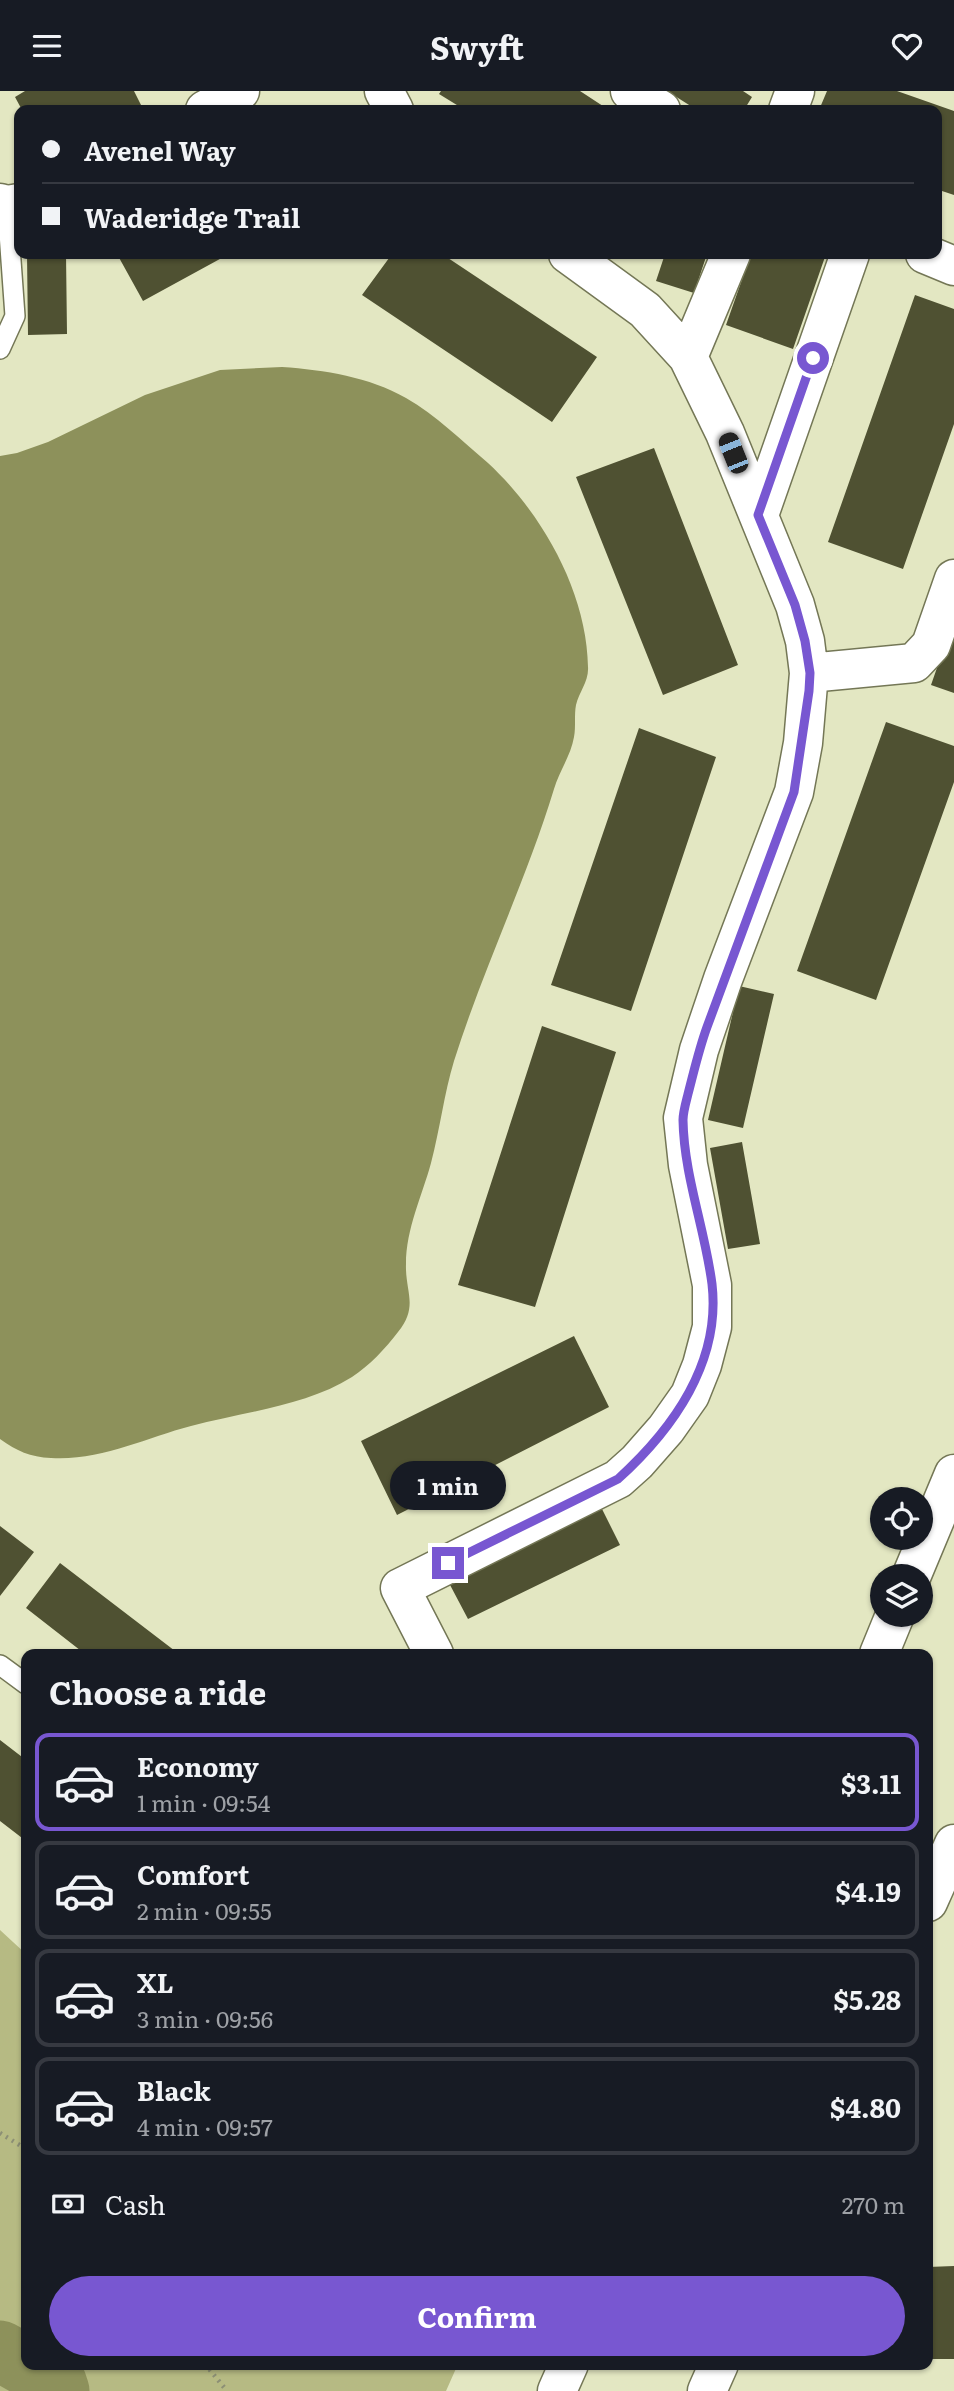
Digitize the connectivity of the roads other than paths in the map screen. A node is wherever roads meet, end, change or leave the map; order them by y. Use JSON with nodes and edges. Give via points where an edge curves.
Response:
{"nodes":[{"id":1,"x":240,"y":91,"type":"edge"},
{"id":2,"x":630,"y":91,"type":"edge"},
{"id":3,"x":214,"y":105,"type":"edge"},
{"id":4,"x":653,"y":105,"type":"edge"},
{"id":5,"x":9,"y":203,"type":"edge"},
{"id":6,"x":575,"y":259,"type":"edge"},
{"id":7,"x":729,"y":259,"type":"edge"},
{"id":8,"x":848,"y":259,"type":"edge"},
{"id":9,"x":937,"y":259,"type":"edge"},
{"id":10,"x":954,"y":266,"type":"edge"},
{"id":11,"x":0,"y":349,"type":"edge"},
{"id":12,"x":688,"y":357,"type":"junction"},
{"id":13,"x":758,"y":515,"type":"junction"},
{"id":14,"x":954,"y":579,"type":"edge"},
{"id":15,"x":810,"y":673,"type":"junction"},
{"id":16,"x":954,"y":1473,"type":"edge"},
{"id":17,"x":916,"y":1564,"type":"edge"},
{"id":18,"x":890,"y":1627,"type":"edge"},
{"id":19,"x":431,"y":1649,"type":"edge"},
{"id":20,"x":881,"y":1649,"type":"edge"},
{"id":21,"x":0,"y":1665,"type":"edge"},
{"id":22,"x":21,"y":1680,"type":"edge"},
{"id":23,"x":954,"y":1844,"type":"edge"},
{"id":24,"x":933,"y":1891,"type":"edge"},
{"id":25,"x":566,"y":2370,"type":"edge"},
{"id":26,"x":716,"y":2370,"type":"edge"},
{"id":27,"x":557,"y":2391,"type":"edge"},
{"id":28,"x":706,"y":2391,"type":"edge"}],
"edges":[{"from":1,"to":3,"type":"main road"},
{"from":2,"to":4,"type":"main road"},
{"from":5,"to":11,"type":"lane","via":[[16,316]]},
{"from":6,"to":12,"type":"main road","via":[[645,310]]},
{"from":7,"to":12,"type":"main road"},
{"from":8,"to":13,"type":"main road"},
{"from":9,"to":10,"type":"main road"},
{"from":12,"to":13,"type":"main road"},
{"from":13,"to":15,"type":"main road","via":[[795,605]]},
{"from":14,"to":15,"type":"main road","via":[[931,645],[914,663]]},
{"from":15,"to":19,"type":"main road","via":[[794,792],[707,1027],[683,1118],[712,1285],[712,1327],[702,1365],[690,1395],[666,1429],[618,1479],[400,1588]]},
{"from":16,"to":17,"type":"main road"},
{"from":18,"to":20,"type":"main road"},
{"from":21,"to":22,"type":"lane"},
{"from":23,"to":24,"type":"main road"},
{"from":25,"to":27,"type":"main road"},
{"from":26,"to":28,"type":"main road"}]}
